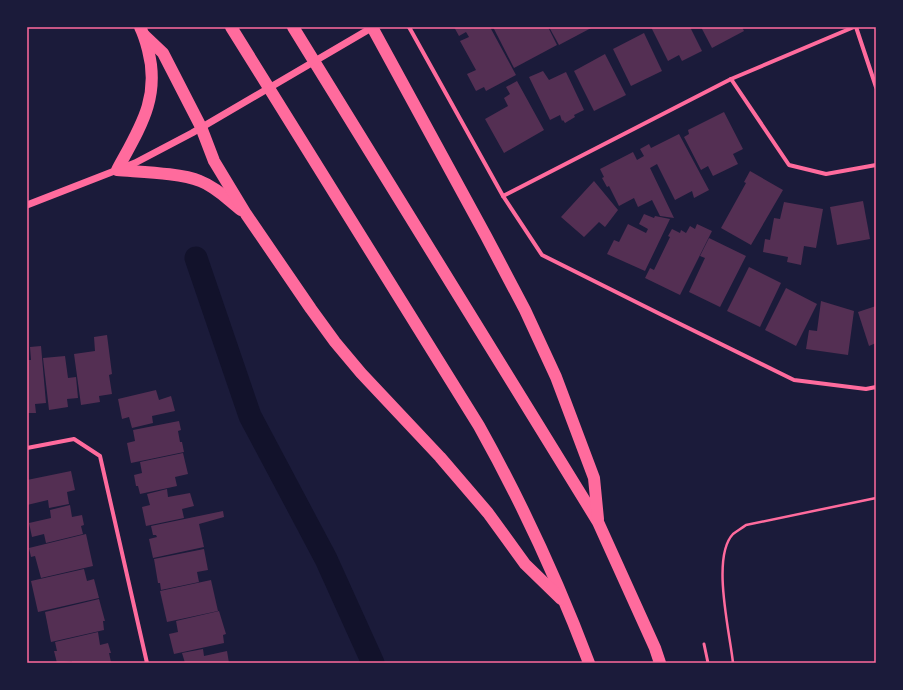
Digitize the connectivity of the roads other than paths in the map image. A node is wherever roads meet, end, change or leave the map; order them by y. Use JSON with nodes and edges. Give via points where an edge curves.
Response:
{"nodes":[{"id":1,"x":231,"y":27,"type":"edge"},
{"id":2,"x":293,"y":27,"type":"edge"},
{"id":3,"x":372,"y":27,"type":"edge"},
{"id":4,"x":408,"y":27,"type":"edge"},
{"id":5,"x":855,"y":27,"type":"edge"},
{"id":6,"x":142,"y":31,"type":"edge"},
{"id":7,"x":732,"y":79,"type":"junction"},
{"id":8,"x":876,"y":87,"type":"edge"},
{"id":9,"x":201,"y":127,"type":"junction"},
{"id":10,"x":876,"y":165,"type":"edge"},
{"id":11,"x":117,"y":170,"type":"junction"},
{"id":12,"x":503,"y":196,"type":"junction"},
{"id":13,"x":27,"y":205,"type":"edge"},
{"id":14,"x":246,"y":214,"type":"junction"},
{"id":15,"x":876,"y":387,"type":"edge"},
{"id":16,"x":27,"y":448,"type":"edge"},
{"id":17,"x":598,"y":522,"type":"junction"},
{"id":18,"x":567,"y":605,"type":"junction"},
{"id":19,"x":704,"y":644,"type":"dead end"},
{"id":20,"x":147,"y":663,"type":"edge"},
{"id":21,"x":589,"y":663,"type":"edge"},
{"id":22,"x":660,"y":663,"type":"edge"},
{"id":23,"x":708,"y":663,"type":"edge"}],
"edges":[{"from":1,"to":18,"type":"highway","via":[[479,426],[509,481]]},
{"from":2,"to":17,"type":"highway"},
{"from":3,"to":9,"type":"street"},
{"from":3,"to":17,"type":"highway","via":[[525,310],[550,365],[594,478]]},
{"from":4,"to":12,"type":"street"},
{"from":5,"to":7,"type":"street"},
{"from":5,"to":8,"type":"street"},
{"from":6,"to":9,"type":"highway","via":[[162,53]]},
{"from":6,"to":11,"type":"highway","via":[[151,60],[152,88],[147,110]]},
{"from":7,"to":10,"type":"street","via":[[789,164],[826,174]]},
{"from":7,"to":12,"type":"street"},
{"from":9,"to":11,"type":"street"},
{"from":9,"to":14,"type":"highway","via":[[214,161]]},
{"from":11,"to":13,"type":"street"},
{"from":11,"to":14,"type":"highway","via":[[199,180]]},
{"from":12,"to":15,"type":"street","via":[[542,254],[570,269],[794,380],[866,389]]},
{"from":14,"to":18,"type":"highway","via":[[335,342],[440,457],[488,514],[525,564]]},
{"from":16,"to":20,"type":"street","via":[[74,439],[100,456]]},
{"from":17,"to":22,"type":"highway"},
{"from":18,"to":21,"type":"highway"},
{"from":19,"to":23,"type":"lane"}]}
